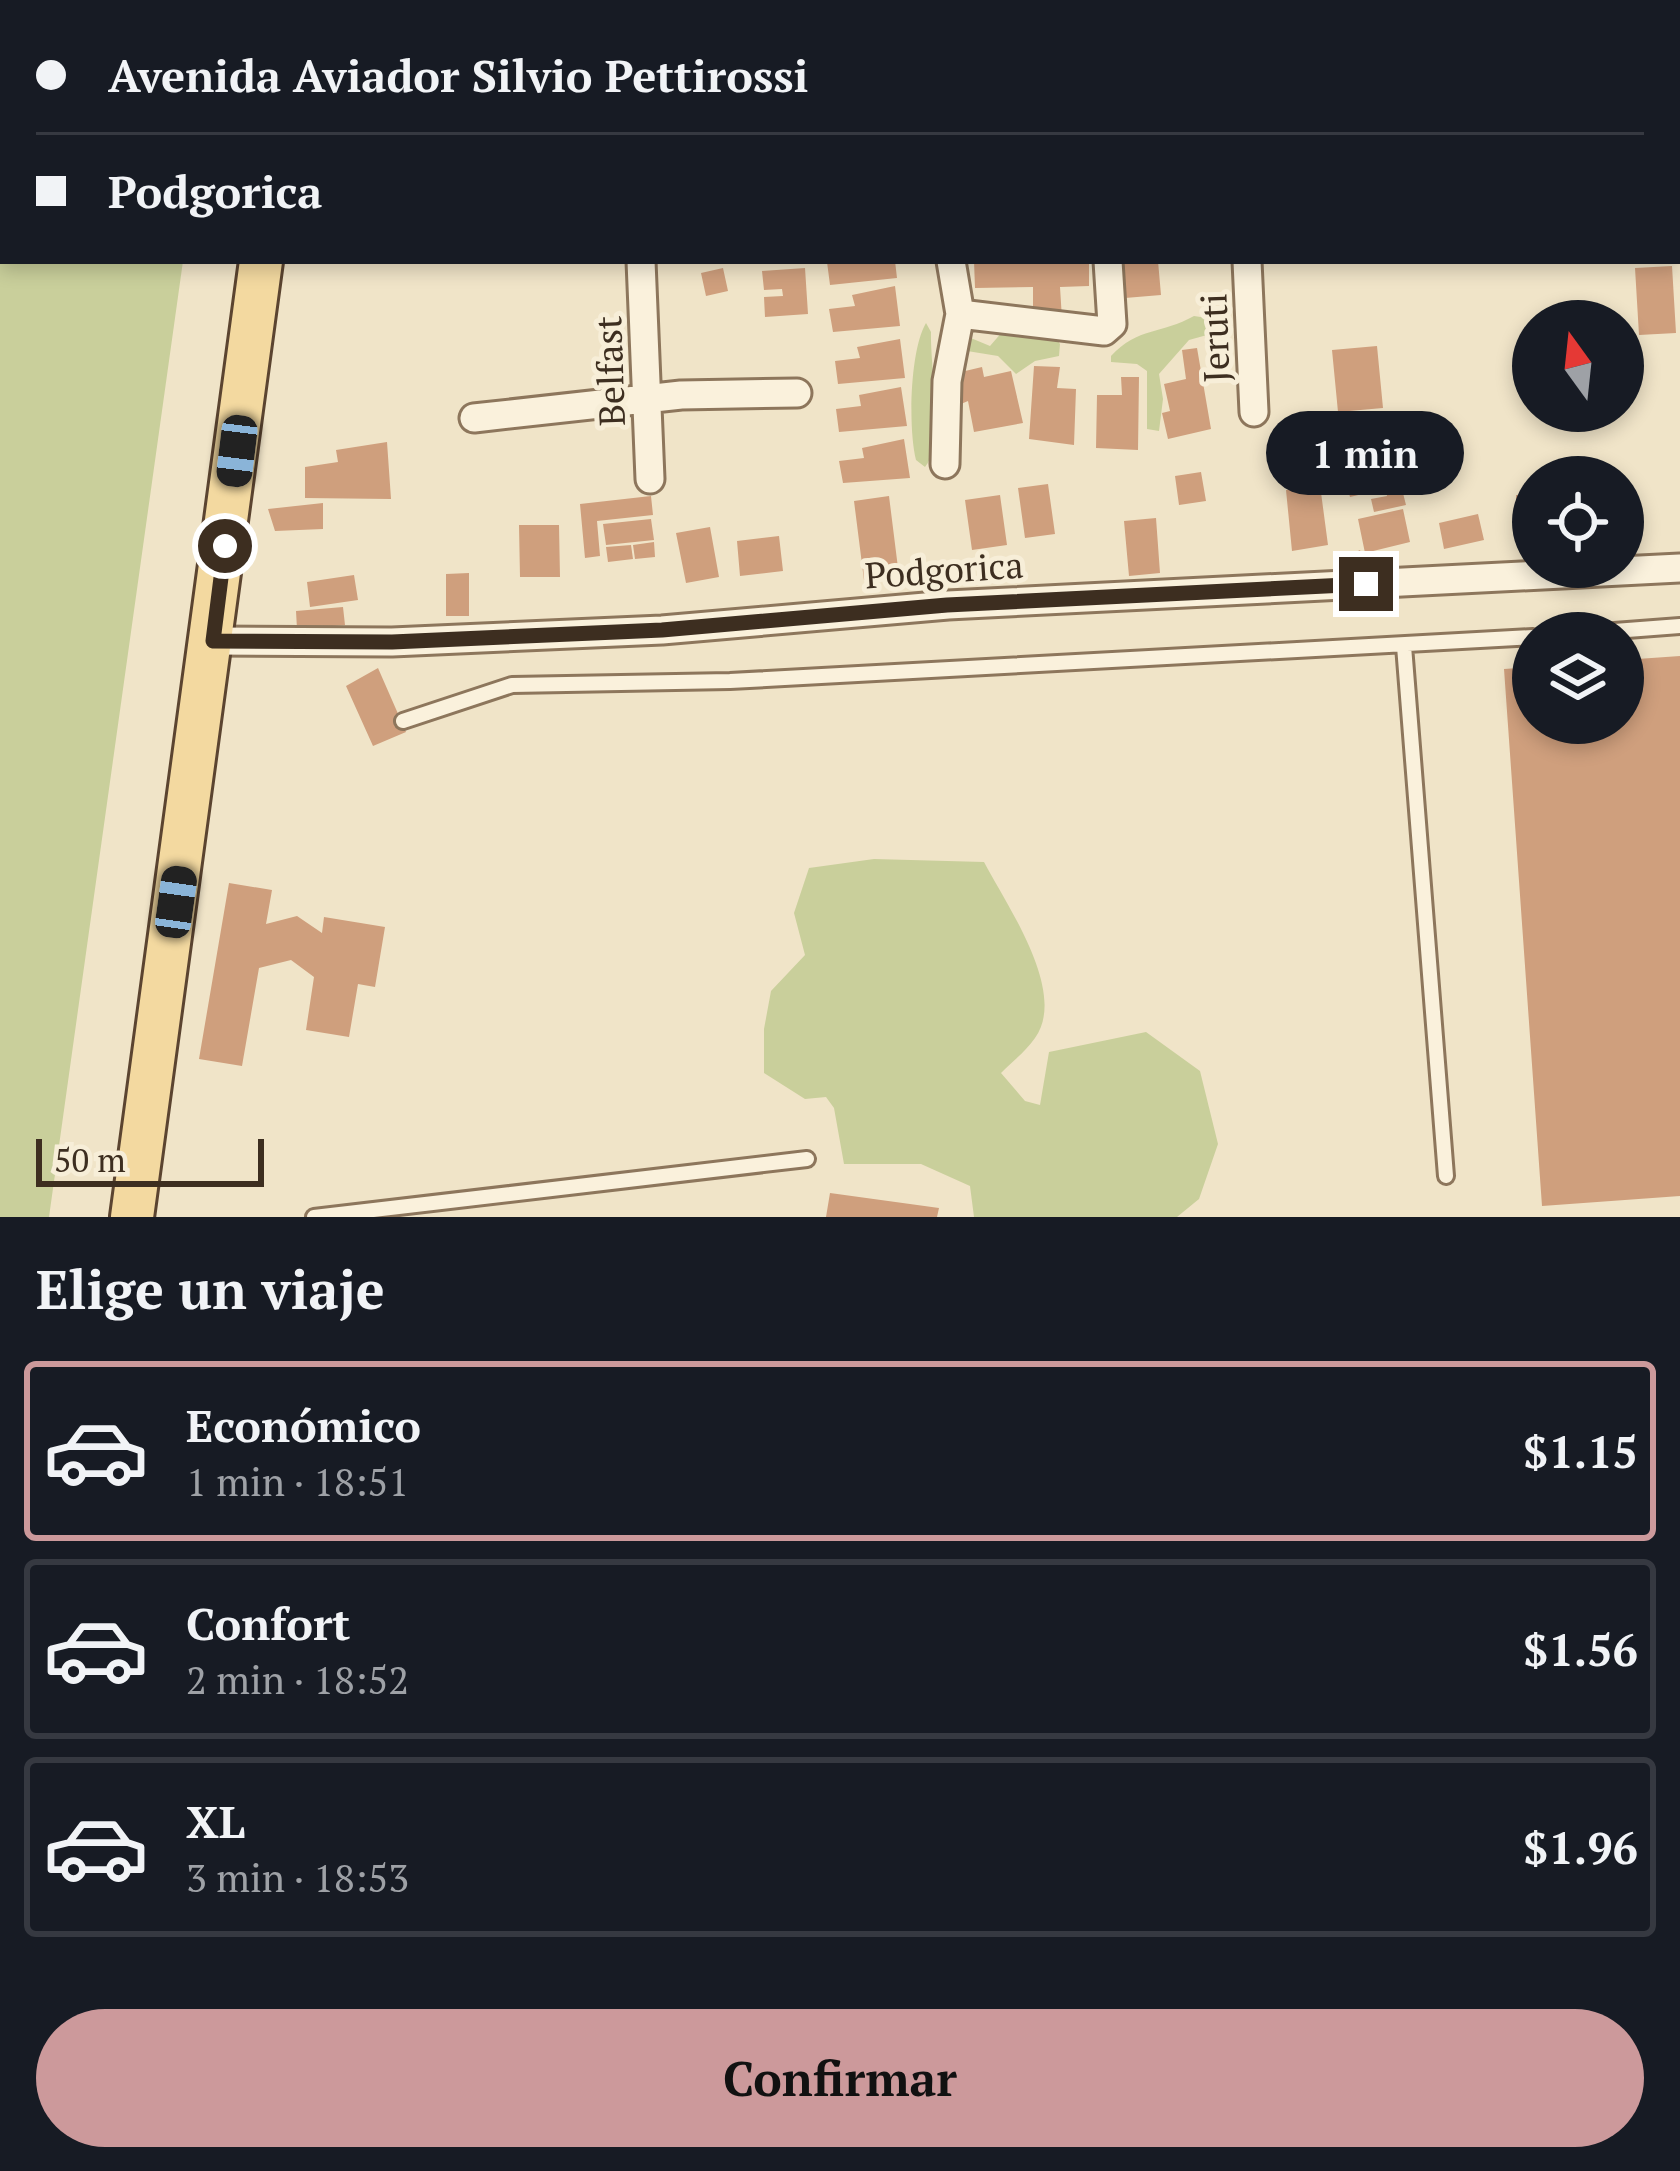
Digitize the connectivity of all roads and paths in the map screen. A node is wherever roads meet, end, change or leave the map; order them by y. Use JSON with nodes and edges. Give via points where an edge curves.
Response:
{"nodes":[{"id":1,"x":261,"y":264,"type":"edge"},
{"id":2,"x":641,"y":264,"type":"edge"},
{"id":3,"x":951,"y":264,"type":"edge"},
{"id":4,"x":1108,"y":264,"type":"edge"},
{"id":5,"x":1247,"y":264,"type":"edge"},
{"id":6,"x":960,"y":314,"type":"junction"},
{"id":7,"x":796,"y":393,"type":"dead end"},
{"id":8,"x":647,"y":399,"type":"junction"},
{"id":9,"x":1254,"y":412,"type":"dead end"},
{"id":10,"x":474,"y":418,"type":"dead end"},
{"id":11,"x":945,"y":464,"type":"dead end"},
{"id":12,"x":650,"y":479,"type":"dead end"},
{"id":13,"x":1680,"y":568,"type":"edge"},
{"id":14,"x":1680,"y":626,"type":"edge"},
{"id":15,"x":1644,"y":629,"type":"edge"},
{"id":16,"x":1512,"y":638,"type":"edge"},
{"id":17,"x":213,"y":641,"type":"junction"},
{"id":18,"x":1404,"y":646,"type":"junction"},
{"id":19,"x":403,"y":721,"type":"dead end"},
{"id":20,"x":807,"y":1159,"type":"dead end"},
{"id":21,"x":1446,"y":1176,"type":"dead end"},
{"id":22,"x":132,"y":1217,"type":"edge"},
{"id":23,"x":314,"y":1217,"type":"edge"}],
"edges":[{"from":1,"to":17,"type":"main road"},
{"from":2,"to":8,"type":"street","name":"Belfast"},
{"from":3,"to":6,"type":"street"},
{"from":4,"to":6,"type":"street","via":[[1112,323],[1104,331]]},
{"from":5,"to":9,"type":"street","name":"Jeruti"},
{"from":6,"to":11,"type":"street","via":[[947,381]]},
{"from":7,"to":8,"type":"street"},
{"from":8,"to":10,"type":"street"},
{"from":8,"to":12,"type":"street","name":"Belfast"},
{"from":13,"to":17,"type":"street","name":"Podgorica","via":[[971,604],[662,630]]},
{"from":14,"to":15,"type":"lane"},
{"from":16,"to":18,"type":"lane"},
{"from":17,"to":22,"type":"main road"},
{"from":18,"to":19,"type":"lane","via":[[512,685]]},
{"from":18,"to":21,"type":"lane"},
{"from":20,"to":23,"type":"lane"}]}
